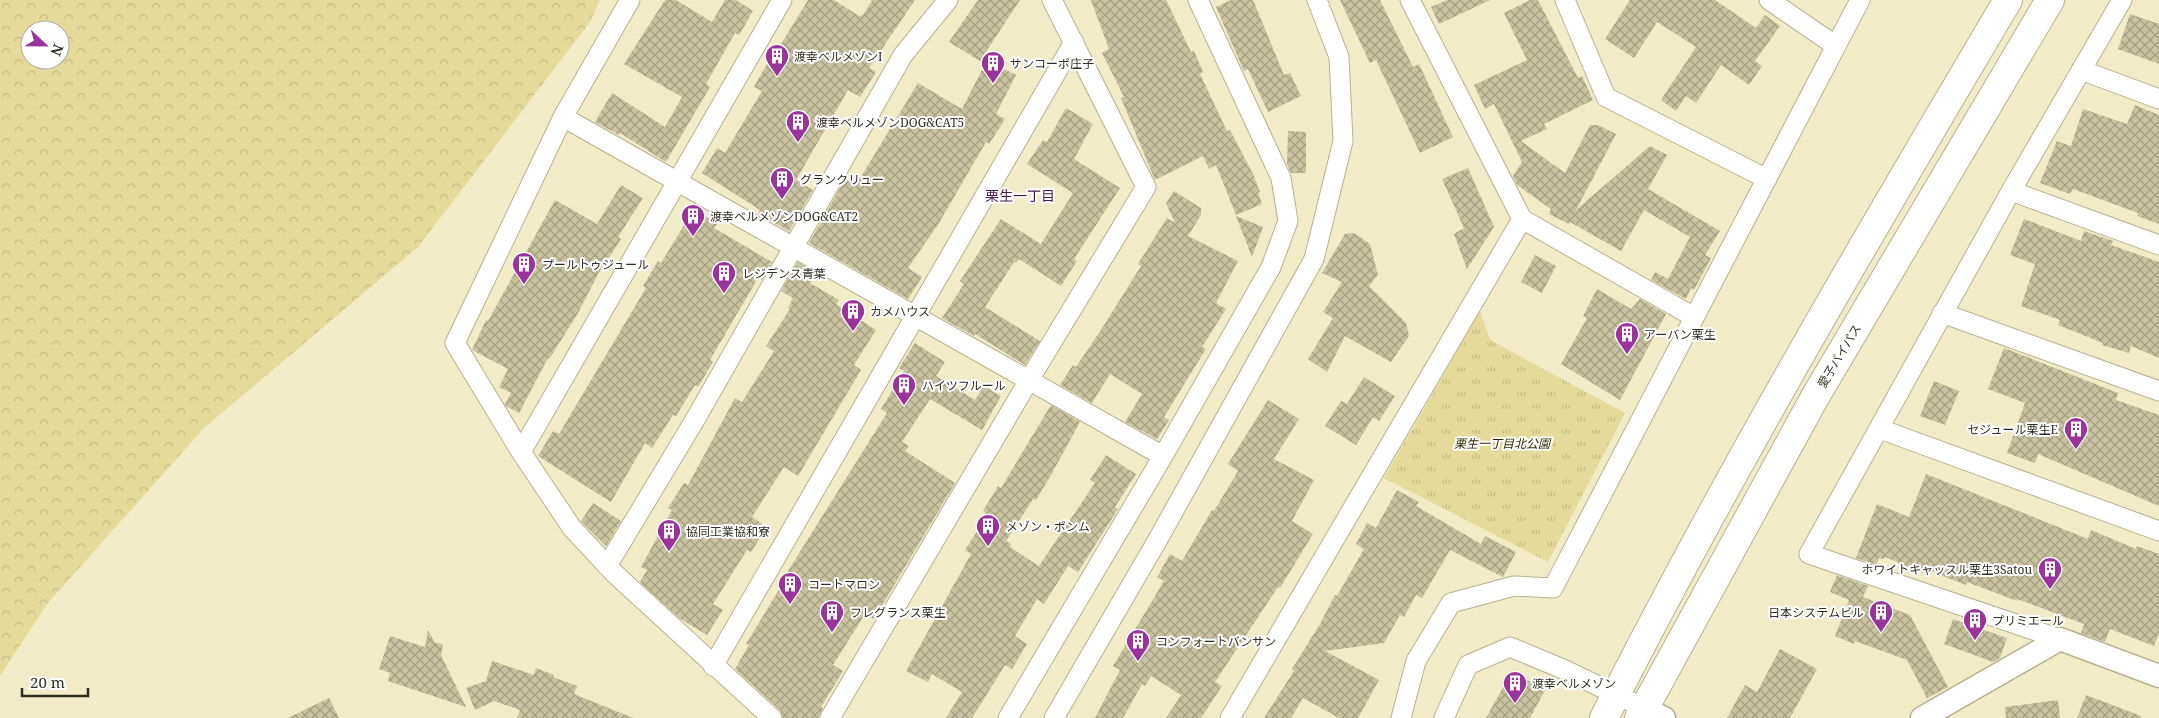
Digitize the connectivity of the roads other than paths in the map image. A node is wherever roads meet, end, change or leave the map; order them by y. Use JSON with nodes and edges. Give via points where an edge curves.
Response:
{"nodes":[{"id":1,"x":630,"y":0,"type":"edge"},
{"id":2,"x":782,"y":0,"type":"edge"},
{"id":3,"x":948,"y":0,"type":"edge"},
{"id":4,"x":1052,"y":0,"type":"edge"},
{"id":5,"x":1198,"y":0,"type":"edge"},
{"id":6,"x":1316,"y":0,"type":"edge"},
{"id":7,"x":1410,"y":0,"type":"edge"},
{"id":8,"x":1565,"y":0,"type":"edge"},
{"id":9,"x":1769,"y":0,"type":"edge"},
{"id":10,"x":1860,"y":0,"type":"edge"},
{"id":11,"x":2008,"y":0,"type":"edge"},
{"id":12,"x":2050,"y":0,"type":"edge"},
{"id":13,"x":2122,"y":0,"type":"edge"},
{"id":14,"x":1074,"y":42,"type":"junction"},
{"id":15,"x":1836,"y":46,"type":"junction"},
{"id":16,"x":2081,"y":70,"type":"junction"},
{"id":17,"x":2159,"y":99,"type":"edge"},
{"id":18,"x":563,"y":117,"type":"junction"},
{"id":19,"x":1767,"y":179,"type":"junction"},
{"id":20,"x":677,"y":181,"type":"junction"},
{"id":21,"x":2011,"y":191,"type":"junction"},
{"id":22,"x":1522,"y":219,"type":"junction"},
{"id":23,"x":2159,"y":245,"type":"edge"},
{"id":24,"x":793,"y":247,"type":"junction"},
{"id":25,"x":1942,"y":313,"type":"junction"},
{"id":26,"x":915,"y":316,"type":"junction"},
{"id":27,"x":1694,"y":317,"type":"junction"},
{"id":28,"x":1029,"y":380,"type":"junction"},
{"id":29,"x":2159,"y":391,"type":"edge"},
{"id":30,"x":1880,"y":428,"type":"junction"},
{"id":31,"x":521,"y":452,"type":"junction"},
{"id":32,"x":1163,"y":456,"type":"junction"},
{"id":33,"x":2159,"y":531,"type":"edge"},
{"id":34,"x":607,"y":566,"type":"junction"},
{"id":35,"x":2060,"y":639,"type":"junction"},
{"id":36,"x":714,"y":666,"type":"junction"},
{"id":37,"x":2159,"y":676,"type":"edge"},
{"id":38,"x":1610,"y":706,"type":"edge"},
{"id":39,"x":1649,"y":715,"type":"edge"},
{"id":40,"x":772,"y":718,"type":"edge"},
{"id":41,"x":830,"y":718,"type":"edge"},
{"id":42,"x":1008,"y":718,"type":"edge"},
{"id":43,"x":1054,"y":718,"type":"edge"},
{"id":44,"x":1230,"y":718,"type":"edge"},
{"id":45,"x":1401,"y":718,"type":"edge"},
{"id":46,"x":1444,"y":718,"type":"edge"},
{"id":47,"x":1922,"y":718,"type":"edge"}],
"edges":[{"from":1,"to":18,"type":"street"},
{"from":2,"to":20,"type":"street"},
{"from":3,"to":24,"type":"street","via":[[903,55]]},
{"from":4,"to":14,"type":"street"},
{"from":5,"to":32,"type":"street","via":[[1281,178],[1288,221],[1271,267]]},
{"from":6,"to":43,"type":"street","via":[[1339,57],[1343,141],[1314,259]]},
{"from":7,"to":22,"type":"street"},
{"from":8,"to":19,"type":"street","via":[[1606,97]]},
{"from":9,"to":15,"type":"street"},
{"from":10,"to":15,"type":"street"},
{"from":11,"to":38,"type":"highway","via":[[1849,268]]},
{"from":12,"to":39,"type":"highway","name":"愛子バイパス","via":[[1815,397]]},
{"from":13,"to":16,"type":"street"},
{"from":14,"to":26,"type":"street"},
{"from":14,"to":28,"type":"street","via":[[1146,187]]},
{"from":15,"to":19,"type":"street"},
{"from":16,"to":17,"type":"street"},
{"from":16,"to":21,"type":"street"},
{"from":18,"to":20,"type":"street"},
{"from":18,"to":31,"type":"street","via":[[456,342]]},
{"from":19,"to":27,"type":"street"},
{"from":20,"to":24,"type":"street"},
{"from":20,"to":31,"type":"street"},
{"from":21,"to":23,"type":"street"},
{"from":21,"to":25,"type":"street"},
{"from":22,"to":27,"type":"street"},
{"from":22,"to":44,"type":"street"},
{"from":24,"to":26,"type":"street"},
{"from":24,"to":34,"type":"street"},
{"from":25,"to":29,"type":"street"},
{"from":25,"to":30,"type":"street"},
{"from":26,"to":28,"type":"street"},
{"from":26,"to":36,"type":"street"},
{"from":27,"to":45,"type":"street","via":[[1553,588],[1514,586],[1451,603],[1416,661]]},
{"from":28,"to":32,"type":"street"},
{"from":28,"to":41,"type":"street"},
{"from":30,"to":33,"type":"street"},
{"from":30,"to":35,"type":"street","via":[[1809,554]]},
{"from":31,"to":34,"type":"street","via":[[572,528]]},
{"from":32,"to":42,"type":"street"},
{"from":34,"to":36,"type":"street"},
{"from":35,"to":37,"type":"street"},
{"from":35,"to":47,"type":"street"},
{"from":36,"to":40,"type":"street"},
{"from":38,"to":39,"type":"street"},
{"from":38,"to":46,"type":"street","via":[[1563,669],[1510,647],[1468,665]]}]}
